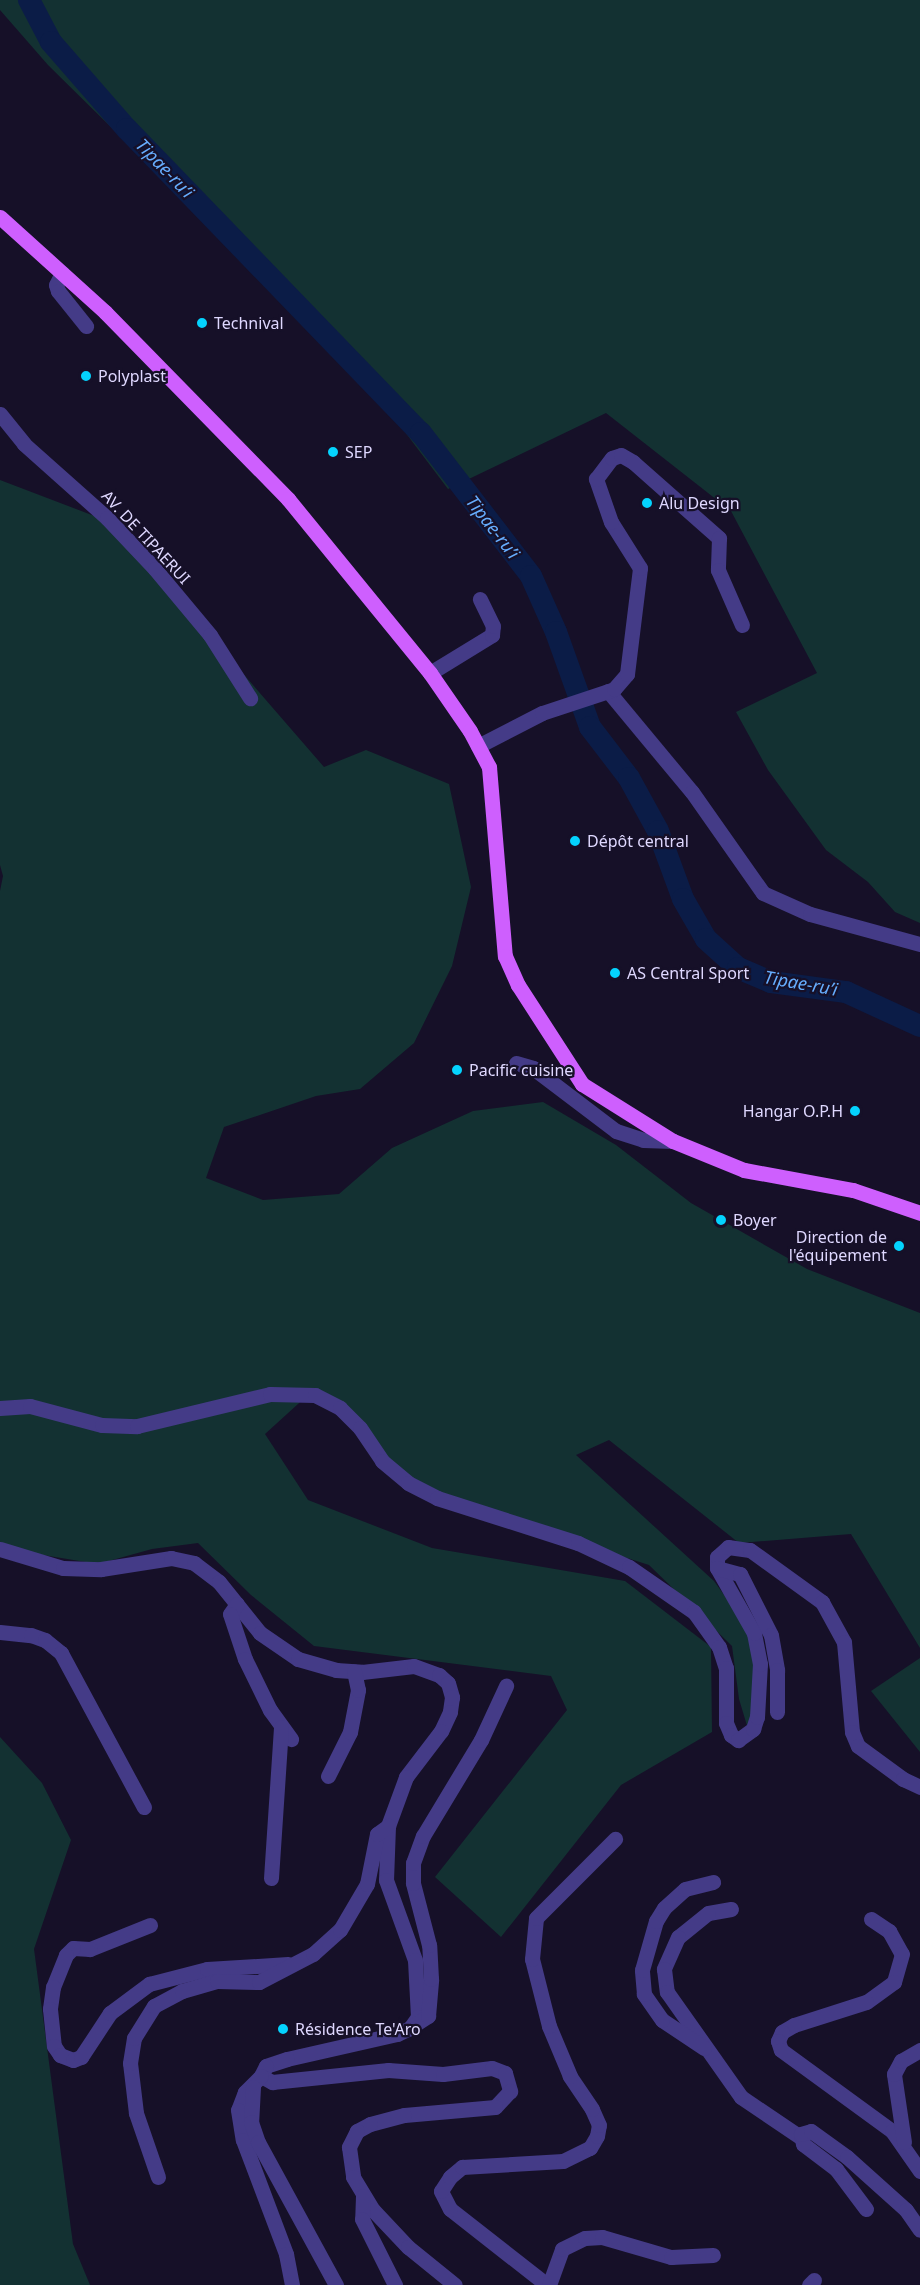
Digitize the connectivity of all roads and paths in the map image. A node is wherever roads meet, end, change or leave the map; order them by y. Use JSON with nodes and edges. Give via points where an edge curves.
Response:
{"nodes":[{"id":1,"x":0,"y":218,"type":"edge"},
{"id":2,"x":62,"y":273,"type":"junction"},
{"id":3,"x":86,"y":326,"type":"dead end"},
{"id":4,"x":0,"y":414,"type":"edge"},
{"id":5,"x":480,"y":599,"type":"dead end"},
{"id":6,"x":742,"y":625,"type":"dead end"},
{"id":7,"x":430,"y":673,"type":"junction"},
{"id":8,"x":602,"y":693,"type":"junction"},
{"id":9,"x":250,"y":698,"type":"dead end"},
{"id":10,"x":478,"y":746,"type":"junction"},
{"id":11,"x":920,"y":944,"type":"edge"},
{"id":12,"x":516,"y":1063,"type":"dead end"},
{"id":13,"x":673,"y":1142,"type":"junction"},
{"id":14,"x":920,"y":1213,"type":"edge"},
{"id":15,"x":0,"y":1408,"type":"edge"},
{"id":16,"x":0,"y":1549,"type":"edge"},
{"id":17,"x":717,"y":1568,"type":"junction"},
{"id":18,"x":237,"y":1604,"type":"junction"},
{"id":19,"x":0,"y":1632,"type":"edge"},
{"id":20,"x":354,"y":1671,"type":"junction"},
{"id":21,"x":506,"y":1686,"type":"dead end"},
{"id":22,"x":777,"y":1712,"type":"dead end"},
{"id":23,"x":328,"y":1776,"type":"dead end"},
{"id":24,"x":920,"y":1787,"type":"edge"},
{"id":25,"x":144,"y":1807,"type":"dead end"},
{"id":26,"x":388,"y":1826,"type":"junction"},
{"id":27,"x":615,"y":1839,"type":"dead end"},
{"id":28,"x":271,"y":1878,"type":"dead end"},
{"id":29,"x":713,"y":1882,"type":"dead end"},
{"id":30,"x":731,"y":1909,"type":"dead end"},
{"id":31,"x":871,"y":1918,"type":"dead end"},
{"id":32,"x":150,"y":1925,"type":"dead end"},
{"id":33,"x":292,"y":1964,"type":"junction"},
{"id":34,"x":410,"y":2028,"type":"junction"},
{"id":35,"x":920,"y":2050,"type":"edge"},
{"id":36,"x":709,"y":2051,"type":"junction"},
{"id":37,"x":257,"y":2080,"type":"junction"},
{"id":38,"x":800,"y":2137,"type":"junction"},
{"id":39,"x":904,"y":2143,"type":"junction"},
{"id":40,"x":920,"y":2171,"type":"edge"},
{"id":41,"x":158,"y":2177,"type":"dead end"},
{"id":42,"x":363,"y":2196,"type":"junction"},
{"id":43,"x":866,"y":2209,"type":"dead end"},
{"id":44,"x":920,"y":2230,"type":"edge"},
{"id":45,"x":713,"y":2255,"type":"dead end"},
{"id":46,"x":292,"y":2285,"type":"edge"},
{"id":47,"x":336,"y":2285,"type":"edge"},
{"id":48,"x":395,"y":2285,"type":"edge"},
{"id":49,"x":455,"y":2285,"type":"edge"},
{"id":50,"x":548,"y":2285,"type":"edge"}],
"edges":[{"from":1,"to":2,"type":"main road"},
{"from":2,"to":3,"type":"street","via":[[56,285],[58,291]]},
{"from":2,"to":7,"type":"main road","via":[[288,499]]},
{"from":4,"to":9,"type":"street","name":"AV. DE TIPAERUI","via":[[24,444],[107,518],[155,569],[210,635]]},
{"from":5,"to":7,"type":"street","via":[[494,626],[492,635]]},
{"from":6,"to":8,"type":"street","via":[[718,570],[719,538],[633,462],[621,455],[612,458],[596,479],[611,522],[640,568],[640,579],[627,674]]},
{"from":7,"to":10,"type":"main road"},
{"from":8,"to":10,"type":"street","via":[[570,702]]},
{"from":8,"to":11,"type":"street","via":[[692,792],[763,892],[810,914]]},
{"from":10,"to":13,"type":"main road","via":[[489,767],[494,799],[505,956],[518,985],[582,1084]]},
{"from":12,"to":13,"type":"street","via":[[533,1068],[616,1131],[643,1140]]},
{"from":13,"to":14,"type":"main road","via":[[744,1170],[853,1190]]},
{"from":15,"to":17,"type":"street","via":[[30,1406],[102,1425],[137,1426],[270,1394],[315,1395],[340,1408],[360,1428],[382,1461],[408,1483],[437,1498],[505,1517],[629,1567],[694,1612],[718,1647],[726,1668],[726,1723],[731,1736],[738,1740],[753,1729],[757,1717],[760,1664],[754,1633]]},
{"from":16,"to":18,"type":"street","via":[[63,1568],[101,1569],[171,1558],[186,1561],[219,1582]]},
{"from":17,"to":22,"type":"street","via":[[740,1574],[771,1635],[777,1670]]},
{"from":17,"to":24,"type":"street","via":[[717,1557],[728,1547],[750,1550],[822,1602],[844,1642],[852,1732],[858,1746],[894,1774]]},
{"from":18,"to":20,"type":"street","via":[[278,1648],[317,1666]]},
{"from":18,"to":28,"type":"street","via":[[230,1614],[232,1626],[255,1684],[286,1733]]},
{"from":19,"to":25,"type":"street","via":[[31,1635],[61,1653]]},
{"from":20,"to":23,"type":"street","via":[[358,1690],[350,1732]]},
{"from":20,"to":26,"type":"street","via":[[426,1668],[448,1683],[452,1697],[441,1731],[406,1777]]},
{"from":21,"to":34,"type":"street","via":[[481,1740],[423,1836],[413,1863],[413,1883],[429,1945],[431,1979],[428,2016]]},
{"from":26,"to":33,"type":"street","via":[[377,1834],[367,1884],[340,1930],[313,1954]]},
{"from":26,"to":34,"type":"street","via":[[386,1880],[418,1974],[418,2017]]},
{"from":27,"to":50,"type":"street","via":[[536,1918],[532,1959],[549,2026],[570,2076],[599,2125],[597,2136],[590,2148],[563,2161],[462,2168],[441,2191],[450,2209]]},
{"from":29,"to":36,"type":"street","via":[[686,1889],[664,1908],[656,1921],[642,1970],[644,1994],[662,2020]]},
{"from":30,"to":36,"type":"street","via":[[708,1913],[685,1928],[664,1969],[667,1992]]},
{"from":31,"to":39,"type":"street","via":[[889,1931],[902,1954],[894,1982],[866,2002],[794,2025],[782,2032],[778,2041],[781,2050]]},
{"from":32,"to":33,"type":"street","via":[[90,1949],[73,1948],[66,1955],[53,1987],[50,2009],[54,2046],[60,2055],[73,2060],[81,2056],[110,2013],[149,1984],[207,1969]]},
{"from":33,"to":41,"type":"street","via":[[259,1982],[217,1981],[182,1991],[154,2006],[134,2038],[130,2063],[136,2113]]},
{"from":34,"to":37,"type":"street","via":[[266,2066]]},
{"from":35,"to":39,"type":"street","via":[[901,2061],[894,2074]]},
{"from":36,"to":38,"type":"street","via":[[741,2097]]},
{"from":37,"to":42,"type":"street","via":[[272,2082],[388,2070],[443,2074],[492,2068],[505,2073],[510,2091],[495,2107],[404,2115],[357,2132],[350,2151],[353,2177]]},
{"from":37,"to":46,"type":"street","via":[[238,2110],[243,2140],[286,2254]]},
{"from":37,"to":47,"type":"street","via":[[251,2122],[258,2142]]},
{"from":38,"to":43,"type":"street","via":[[803,2144],[853,2187]]},
{"from":38,"to":44,"type":"street","via":[[811,2131],[847,2157],[906,2210]]},
{"from":39,"to":40,"type":"street"},
{"from":42,"to":48,"type":"street","via":[[362,2219]]},
{"from":42,"to":49,"type":"street","via":[[408,2247]]},
{"from":45,"to":50,"type":"street","via":[[671,2257],[602,2237],[585,2238],[562,2249]]}]}
